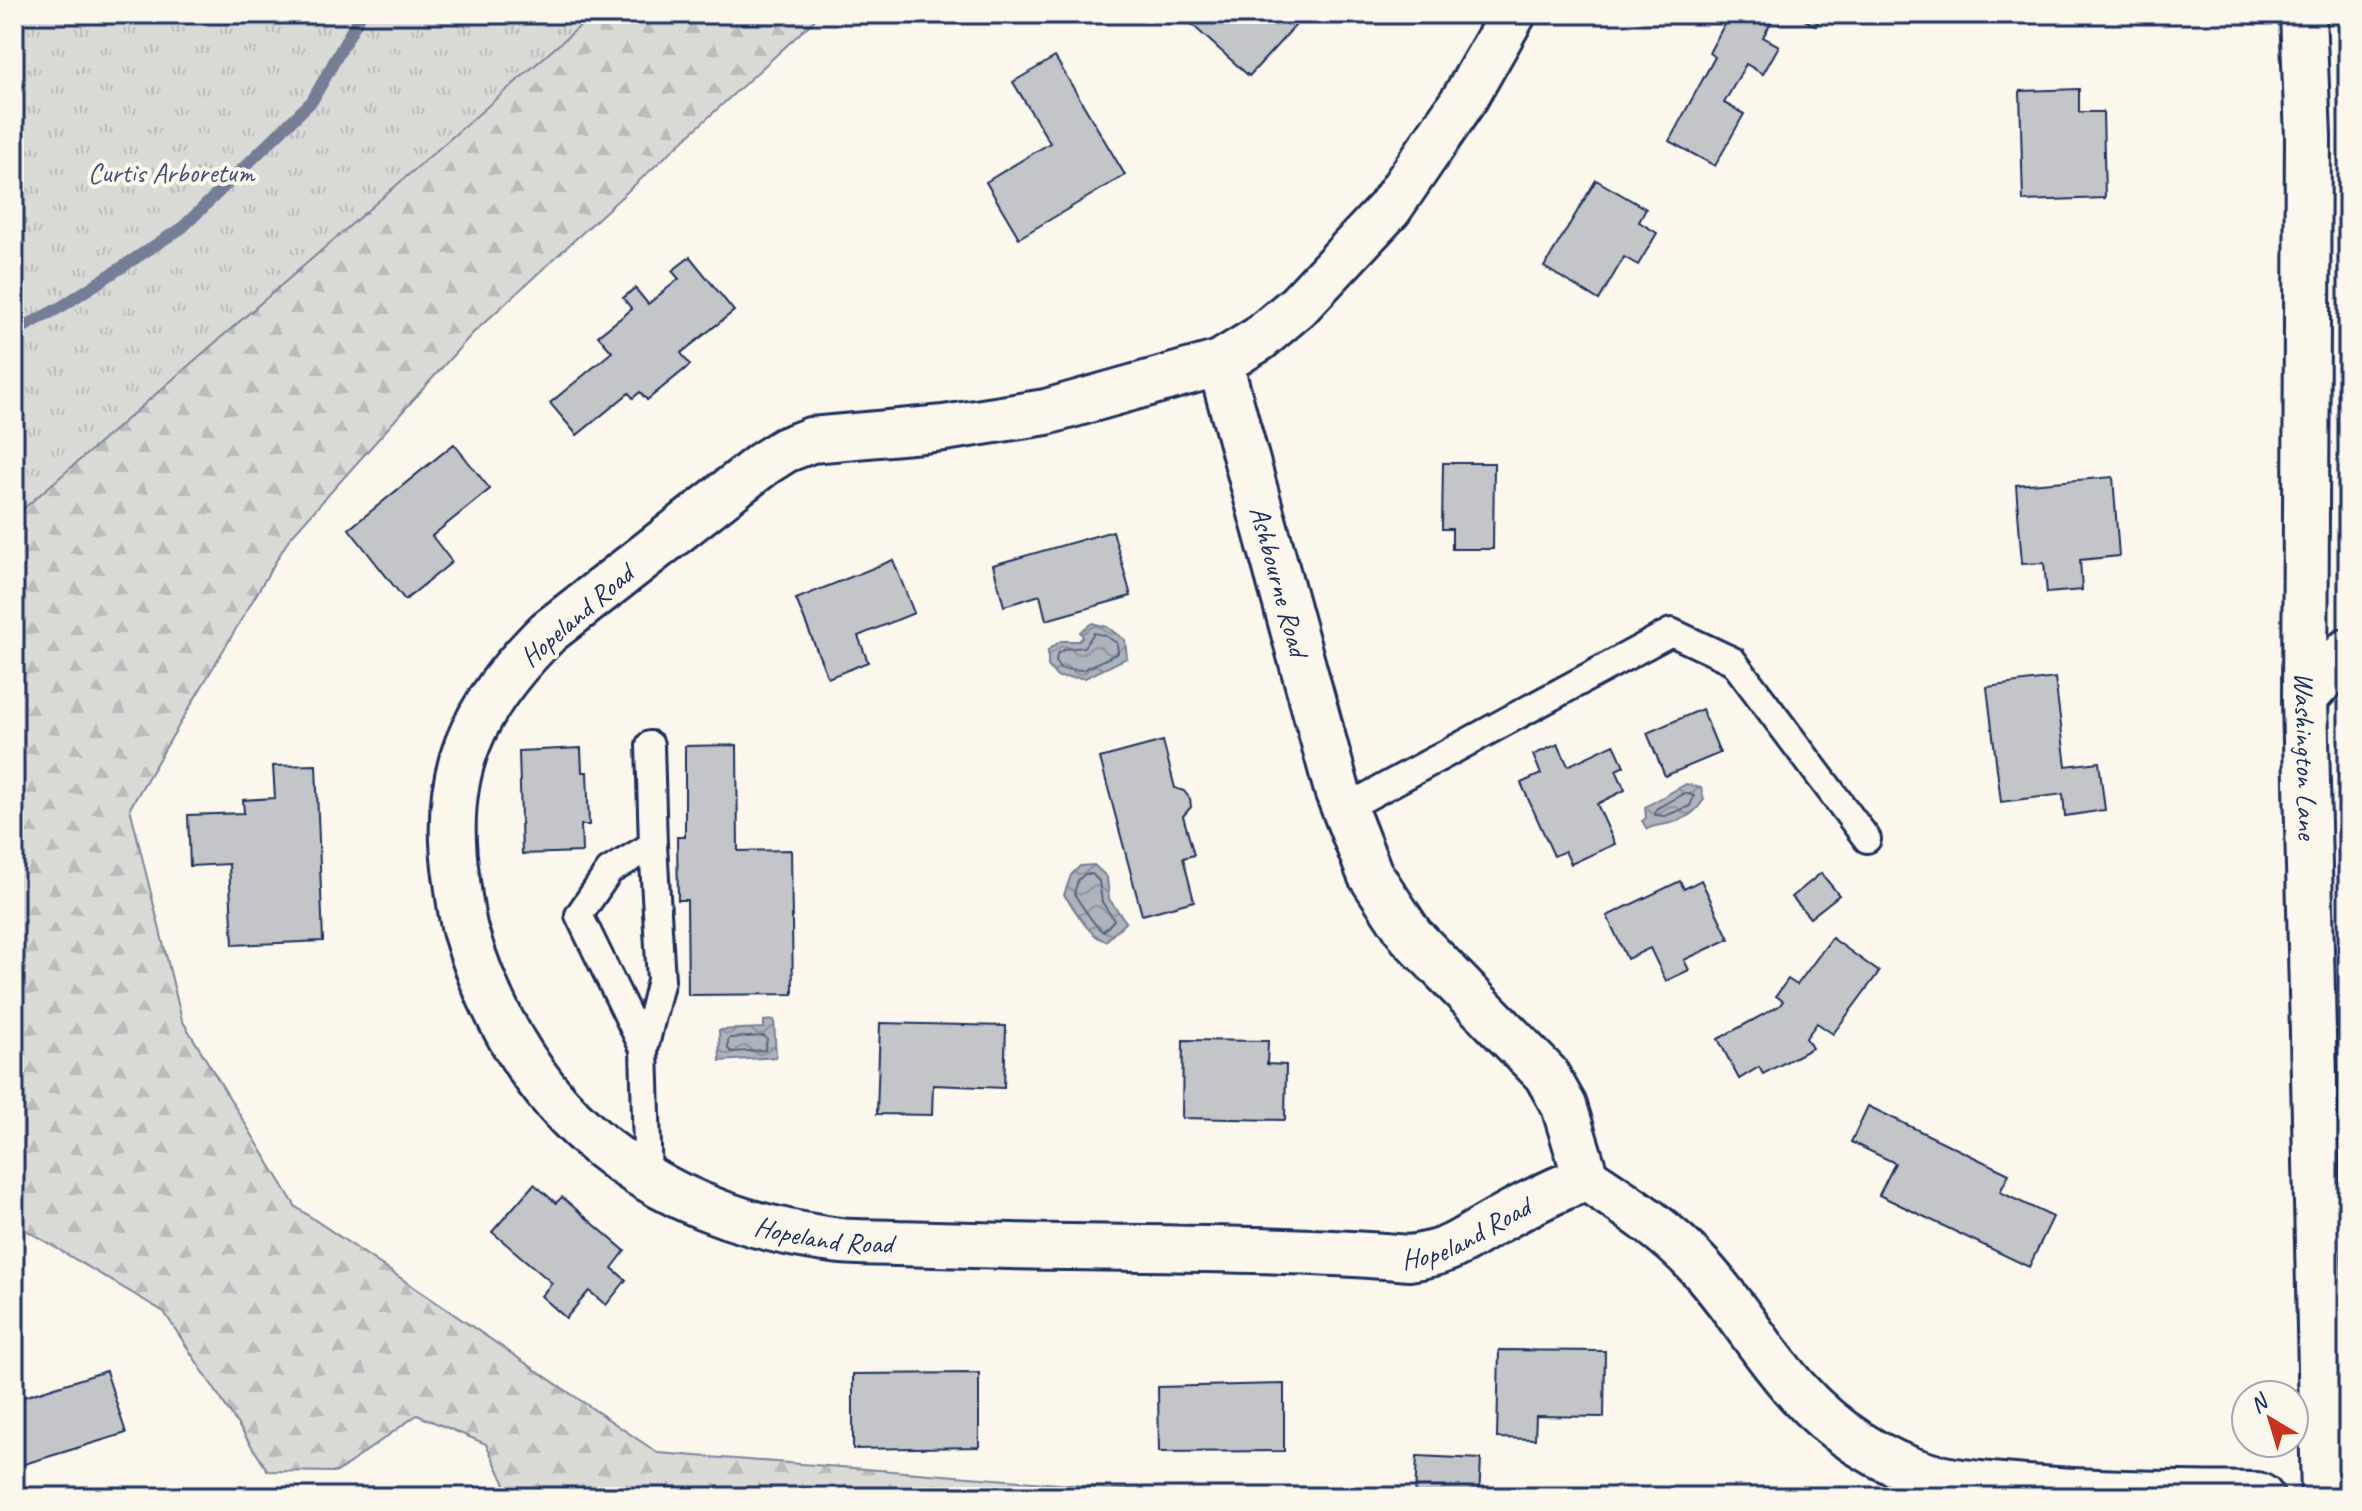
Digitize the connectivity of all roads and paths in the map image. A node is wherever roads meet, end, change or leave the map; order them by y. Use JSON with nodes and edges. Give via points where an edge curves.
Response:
{"nodes":[{"id":1,"x":1513,"y":14,"type":"edge"},
{"id":2,"x":2303,"y":14,"type":"edge"},
{"id":3,"x":1220,"y":363,"type":"junction"},
{"id":4,"x":2348,"y":651,"type":"edge"},
{"id":5,"x":2305,"y":698,"type":"junction"},
{"id":6,"x":650,"y":745,"type":"dead end"},
{"id":7,"x":1344,"y":809,"type":"junction"},
{"id":8,"x":1867,"y":839,"type":"dead end"},
{"id":9,"x":653,"y":845,"type":"junction"},
{"id":10,"x":644,"y":1049,"type":"junction"},
{"id":11,"x":1586,"y":1178,"type":"junction"},
{"id":12,"x":648,"y":1181,"type":"junction"},
{"id":13,"x":2261,"y":1497,"type":"edge"},
{"id":14,"x":2324,"y":1497,"type":"edge"}],
"edges":[{"from":1,"to":3,"type":"street","via":[[1465,98],[1389,209],[1298,306]]},
{"from":2,"to":5,"type":"street","name":"Washington Lane","via":[[2308,137]]},
{"from":3,"to":7,"type":"street","name":"Ashbourne Road"},
{"from":3,"to":12,"type":"street","name":"Hopeland Road","via":[[1046,412],[811,440],[785,450],[548,632],[501,683],[467,743],[451,809],[462,920],[519,1051],[571,1120]]},
{"from":4,"to":5,"type":"street"},
{"from":5,"to":14,"type":"street","name":"Washington Lane"},
{"from":6,"to":9,"type":"lane"},
{"from":7,"to":8,"type":"lane","via":[[1671,632],[1733,661]]},
{"from":7,"to":11,"type":"street","name":"Ashbourne Road","via":[[1370,874],[1411,936],[1546,1074],[1564,1106]]},
{"from":9,"to":10,"type":"lane","via":[[661,980]]},
{"from":9,"to":10,"type":"lane","via":[[609,871],[579,915]]},
{"from":10,"to":12,"type":"lane"},
{"from":11,"to":12,"type":"street","name":"Hopeland Road","via":[[1553,1190],[1436,1255],[1409,1258],[842,1242],[711,1212]]},
{"from":11,"to":13,"type":"street","via":[[1672,1238],[1797,1392],[1829,1422],[1898,1463],[1963,1483]]}]}
